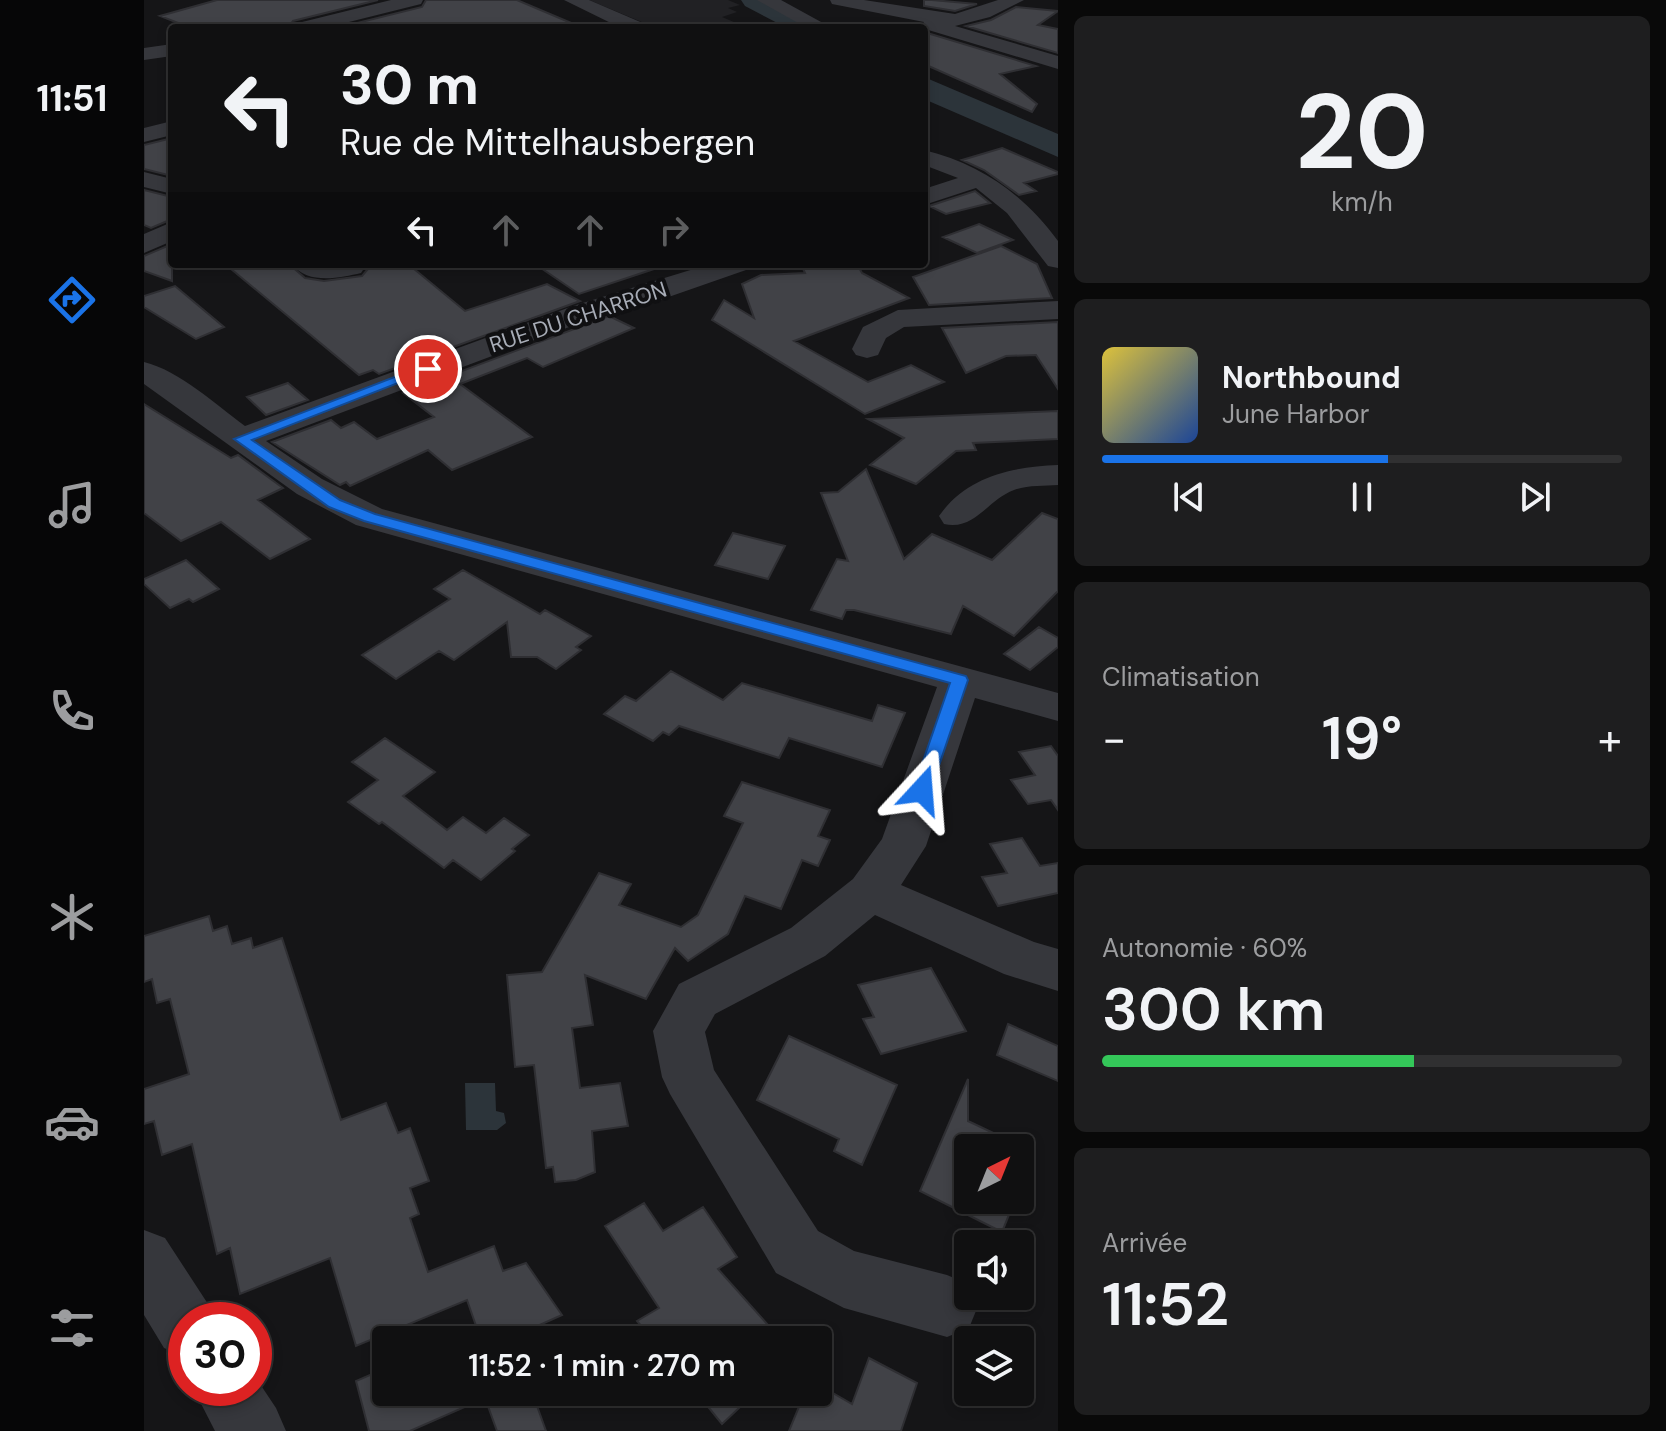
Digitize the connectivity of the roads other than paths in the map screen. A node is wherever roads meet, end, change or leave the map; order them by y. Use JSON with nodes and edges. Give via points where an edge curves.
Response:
{"nodes":[{"id":1,"x":414,"y":0,"type":"edge"},
{"id":2,"x":573,"y":0,"type":"edge"},
{"id":3,"x":766,"y":0,"type":"edge"},
{"id":4,"x":839,"y":0,"type":"edge"},
{"id":5,"x":1015,"y":0,"type":"edge"},
{"id":6,"x":957,"y":20,"type":"junction"},
{"id":7,"x":317,"y":24,"type":"edge"},
{"id":8,"x":629,"y":24,"type":"edge"},
{"id":9,"x":814,"y":24,"type":"edge"},
{"id":10,"x":928,"y":25,"type":"edge"},
{"id":11,"x":928,"y":27,"type":"edge"},
{"id":12,"x":1045,"y":39,"type":"dead end"},
{"id":13,"x":168,"y":51,"type":"edge"},
{"id":14,"x":1019,"y":52,"type":"junction"},
{"id":15,"x":144,"y":54,"type":"edge"},
{"id":16,"x":1058,"y":63,"type":"edge"},
{"id":17,"x":168,"y":129,"type":"edge"},
{"id":18,"x":144,"y":135,"type":"edge"},
{"id":19,"x":928,"y":159,"type":"edge"},
{"id":20,"x":144,"y":179,"type":"edge"},
{"id":21,"x":979,"y":179,"type":"junction"},
{"id":22,"x":168,"y":186,"type":"edge"},
{"id":23,"x":928,"y":196,"type":"edge"},
{"id":24,"x":168,"y":232,"type":"edge"},
{"id":25,"x":144,"y":245,"type":"edge"},
{"id":26,"x":1058,"y":260,"type":"edge"},
{"id":27,"x":313,"y":268,"type":"edge"},
{"id":28,"x":346,"y":268,"type":"edge"},
{"id":29,"x":725,"y":268,"type":"edge"},
{"id":30,"x":1058,"y":310,"type":"edge"},
{"id":31,"x":867,"y":349,"type":"dead end"},
{"id":32,"x":144,"y":371,"type":"edge"},
{"id":33,"x":241,"y":439,"type":"junction"},
{"id":34,"x":1058,"y":475,"type":"edge"},
{"id":35,"x":957,"y":516,"type":"dead end"},
{"id":36,"x":960,"y":680,"type":"junction"},
{"id":37,"x":1058,"y":707,"type":"edge"},
{"id":38,"x":870,"y":892,"type":"junction"},
{"id":39,"x":1058,"y":970,"type":"edge"},
{"id":40,"x":144,"y":1259,"type":"edge"},
{"id":41,"x":171,"y":1302,"type":"edge"},
{"id":42,"x":947,"y":1306,"type":"dead end"},
{"id":43,"x":237,"y":1406,"type":"edge"},
{"id":44,"x":253,"y":1431,"type":"edge"}],
"edges":[{"from":1,"to":7,"type":"street"},
{"from":2,"to":8,"type":"street"},
{"from":3,"to":9,"type":"street"},
{"from":4,"to":6,"type":"street"},
{"from":5,"to":6,"type":"street"},
{"from":6,"to":10,"type":"street"},
{"from":11,"to":14,"type":"street"},
{"from":12,"to":14,"type":"street"},
{"from":13,"to":15,"type":"street"},
{"from":14,"to":16,"type":"street"},
{"from":17,"to":18,"type":"street"},
{"from":19,"to":21,"type":"street"},
{"from":20,"to":22,"type":"street"},
{"from":21,"to":23,"type":"street"},
{"from":21,"to":26,"type":"street","via":[[1016,204]]},
{"from":24,"to":25,"type":"street"},
{"from":27,"to":28,"type":"street"},
{"from":29,"to":33,"type":"street","name":"RUE DU CHARRON","via":[[583,312]]},
{"from":30,"to":31,"type":"street","via":[[898,319],[873,333]]},
{"from":32,"to":33,"type":"street"},
{"from":33,"to":36,"type":"street","via":[[335,504],[369,517]]},
{"from":34,"to":35,"type":"street","via":[[1016,477],[982,491]]},
{"from":36,"to":37,"type":"street"},
{"from":36,"to":38,"type":"street","via":[[903,846]]},
{"from":38,"to":39,"type":"street"},
{"from":38,"to":42,"type":"street","via":[[808,942],[697,999],[679,1031],[689,1077],[797,1252],[844,1278]]},
{"from":40,"to":41,"type":"street"},
{"from":43,"to":44,"type":"street"}]}
